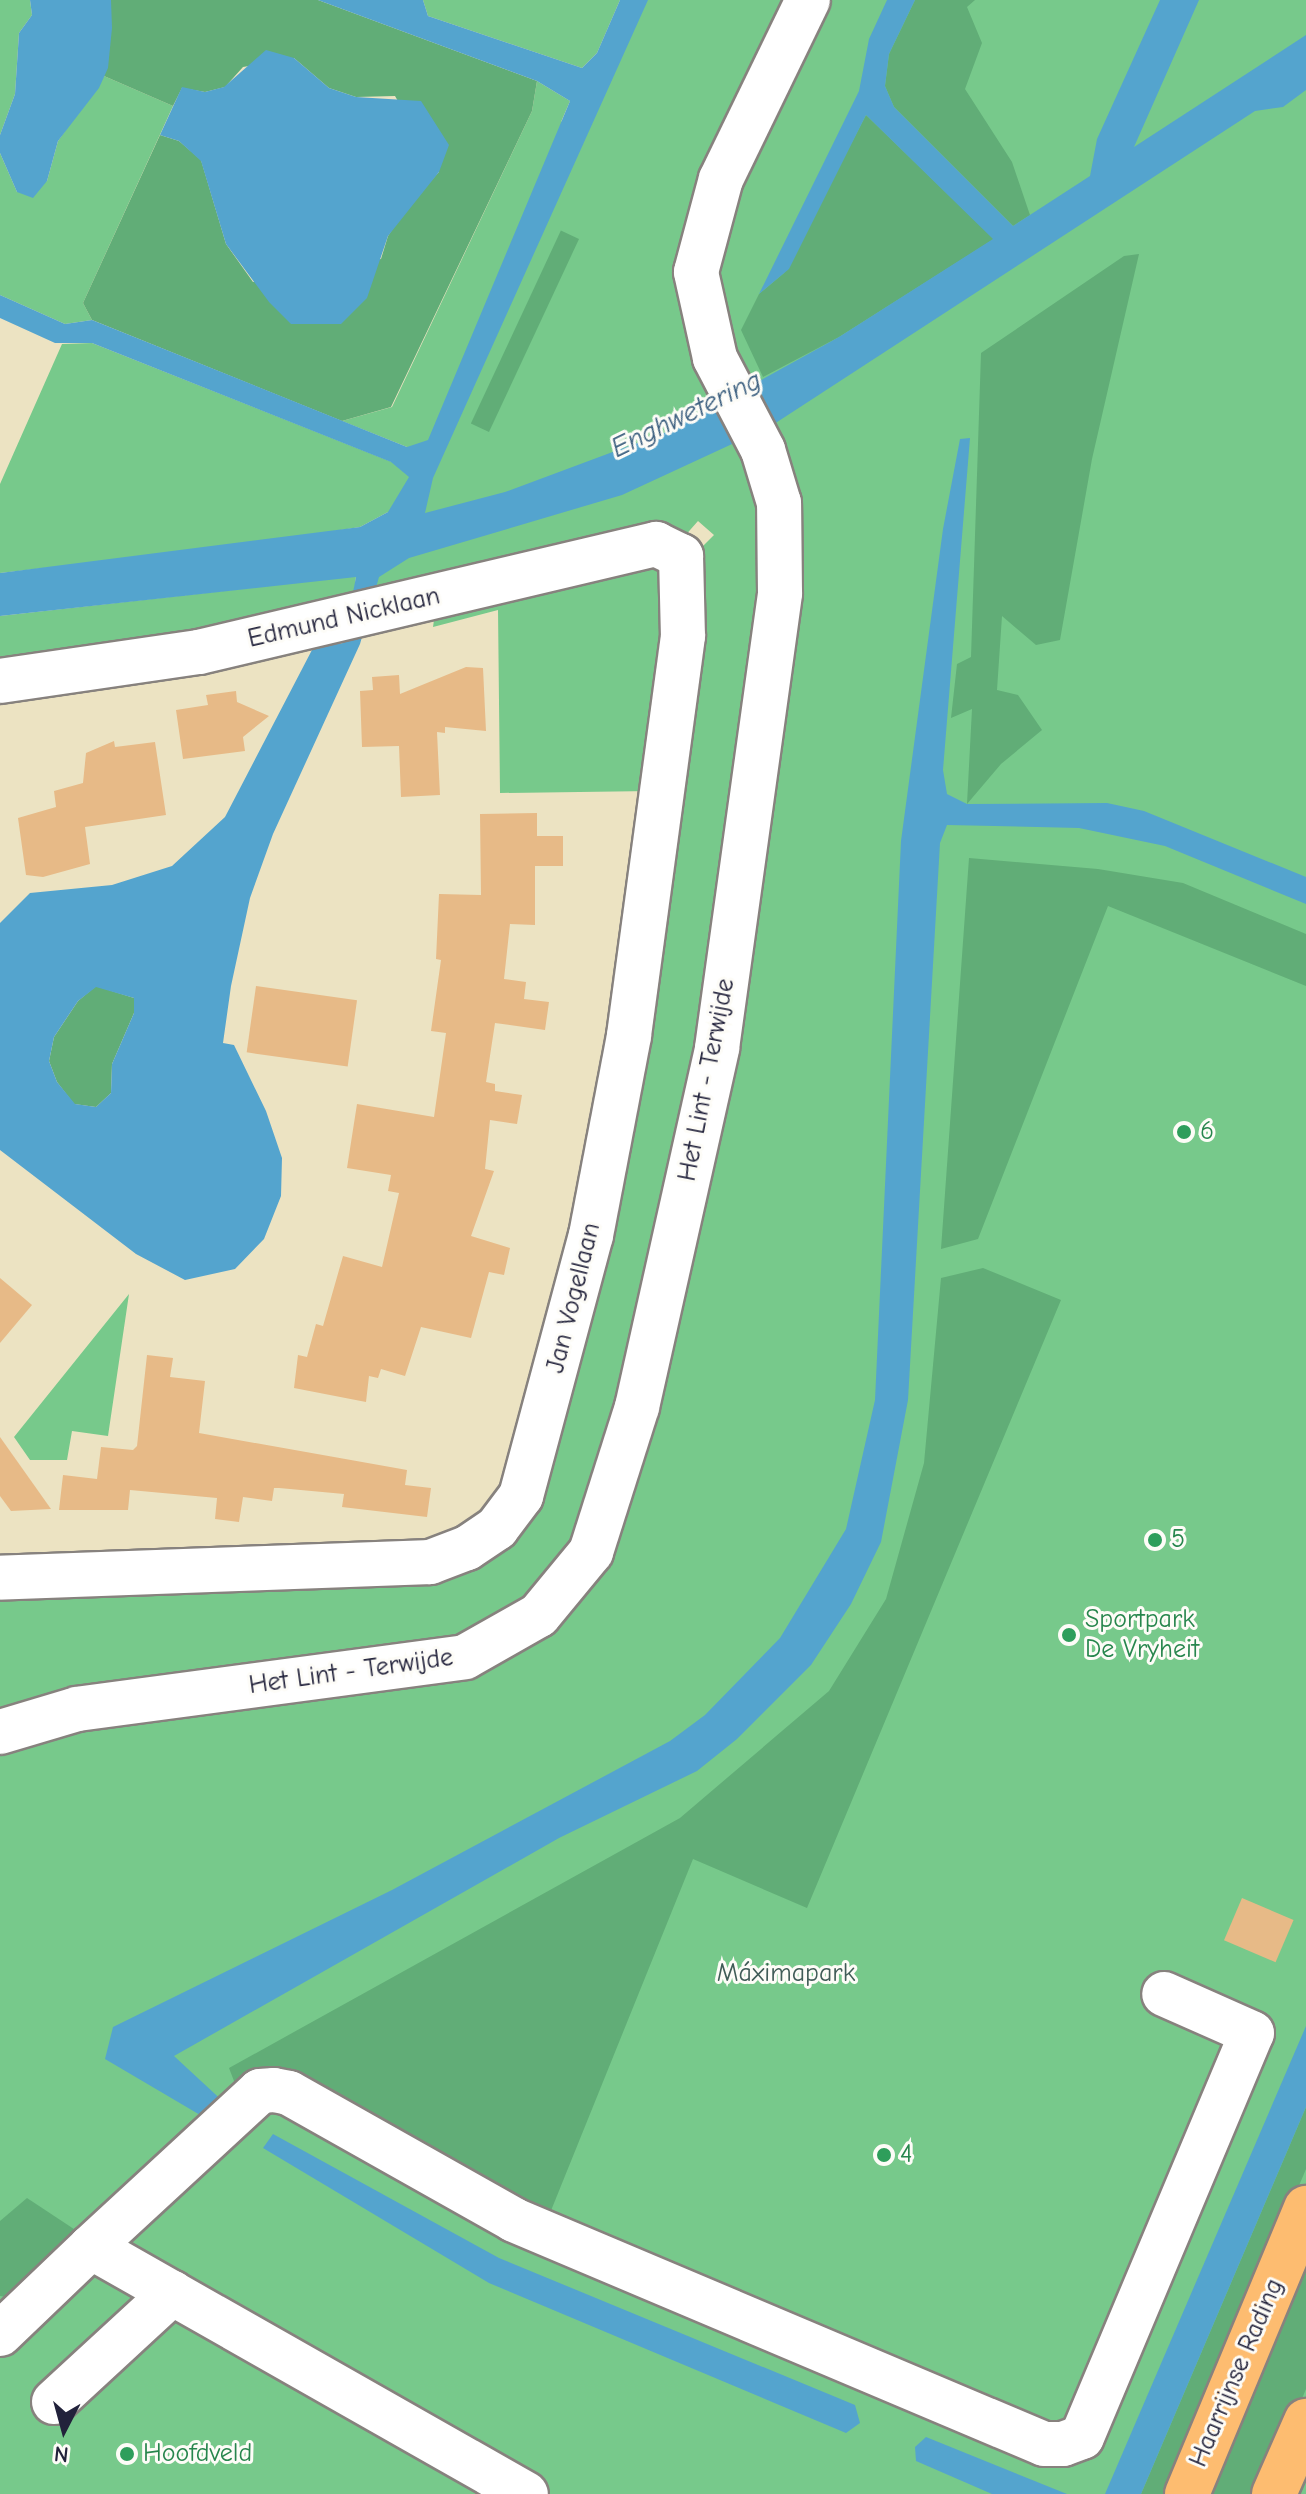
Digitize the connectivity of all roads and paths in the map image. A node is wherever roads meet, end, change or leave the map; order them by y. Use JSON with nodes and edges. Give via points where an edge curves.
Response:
{"nodes":[{"id":1,"x":808,"y":0,"type":"edge"},
{"id":2,"x":681,"y":556,"type":"joint"},
{"id":3,"x":0,"y":681,"type":"edge"},
{"id":4,"x":0,"y":1578,"type":"edge"},
{"id":5,"x":0,"y":1732,"type":"edge"},
{"id":6,"x":1164,"y":1994,"type":"dead end"},
{"id":7,"x":1306,"y":2208,"type":"edge"},
{"id":8,"x":91,"y":2247,"type":"junction"},
{"id":9,"x":172,"y":2293,"type":"junction"},
{"id":10,"x":0,"y":2334,"type":"edge"},
{"id":11,"x":54,"y":2402,"type":"dead end"},
{"id":12,"x":1306,"y":2421,"type":"edge"},
{"id":13,"x":526,"y":2494,"type":"edge"},
{"id":14,"x":1187,"y":2494,"type":"edge"},
{"id":15,"x":1274,"y":2494,"type":"edge"}],
"edges":[{"from":1,"to":5,"type":"street","name":"Het Lint - Terwijde","via":[[721,179],[696,272],[715,358],[763,450],[779,503],[780,593],[717,1048],[637,1407],[591,1552],[539,1615],[465,1657],[77,1709]]},
{"from":2,"to":3,"type":"street","name":"Edmund Nicklaan","via":[[656,544],[199,652]]},
{"from":2,"to":4,"type":"street","name":"Jan Vogellaan","via":[[683,636],[629,1036],[591,1235],[521,1496],[497,1528],[467,1548],[430,1562]]},
{"from":6,"to":8,"type":"street","via":[[1252,2033],[1082,2437],[1063,2444],[1044,2444],[514,2220],[289,2093],[260,2091]]},
{"from":7,"to":14,"type":"main road","name":"Haarrijnse Rading"},
{"from":8,"to":9,"type":"street"},
{"from":8,"to":10,"type":"street"},
{"from":9,"to":11,"type":"street"},
{"from":9,"to":13,"type":"street"},
{"from":12,"to":15,"type":"main road"}]}
